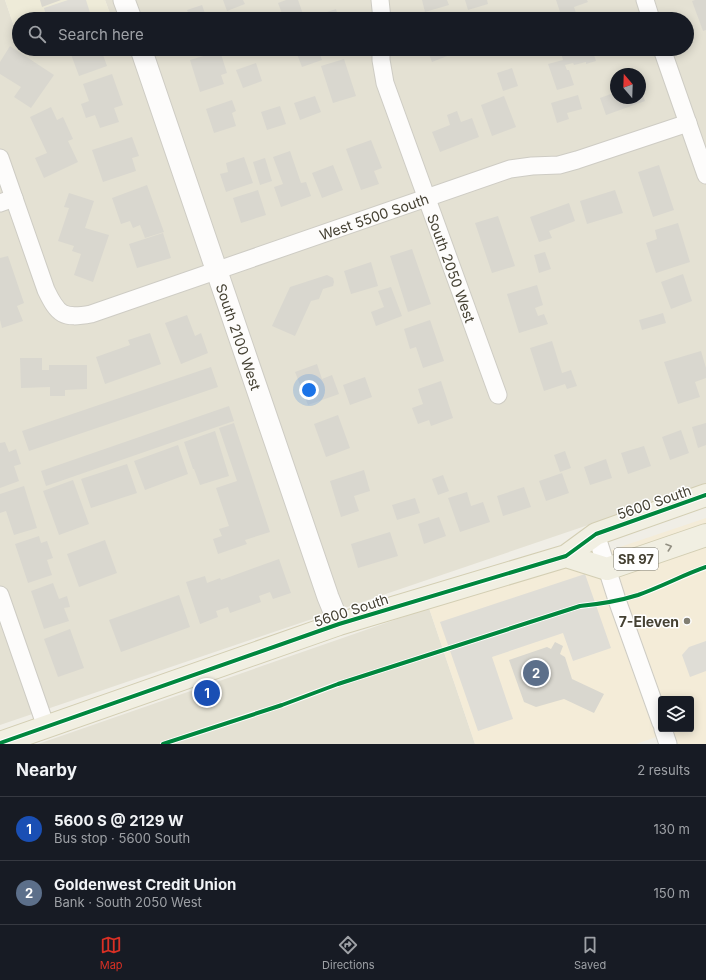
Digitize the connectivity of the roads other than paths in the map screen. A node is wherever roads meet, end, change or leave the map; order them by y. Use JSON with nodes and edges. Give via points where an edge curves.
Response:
{"nodes":[{"id":1,"x":124,"y":0,"type":"edge"},
{"id":2,"x":380,"y":0,"type":"edge"},
{"id":3,"x":645,"y":0,"type":"edge"},
{"id":4,"x":128,"y":12,"type":"edge"},
{"id":5,"x":381,"y":12,"type":"edge"},
{"id":6,"x":649,"y":12,"type":"edge"},
{"id":7,"x":143,"y":56,"type":"edge"},
{"id":8,"x":381,"y":56,"type":"edge"},
{"id":9,"x":664,"y":56,"type":"edge"},
{"id":10,"x":688,"y":123,"type":"junction"},
{"id":11,"x":0,"y":158,"type":"edge"},
{"id":12,"x":706,"y":175,"type":"edge"},
{"id":13,"x":426,"y":198,"type":"junction"},
{"id":14,"x":7,"y":201,"type":"edge"},
{"id":15,"x":216,"y":271,"type":"junction"},
{"id":16,"x":498,"y":395,"type":"dead end"},
{"id":17,"x":706,"y":495,"type":"edge"},
{"id":18,"x":596,"y":534,"type":"junction"},
{"id":19,"x":706,"y":535,"type":"edge"},
{"id":20,"x":566,"y":556,"type":"junction"},
{"id":21,"x":607,"y":569,"type":"junction"},
{"id":22,"x":0,"y":595,"type":"edge"},
{"id":23,"x":339,"y":624,"type":"junction"},
{"id":24,"x":658,"y":715,"type":"edge"},
{"id":25,"x":46,"y":727,"type":"junction"},
{"id":26,"x":664,"y":732,"type":"edge"},
{"id":27,"x":0,"y":743,"type":"edge"},
{"id":28,"x":668,"y":744,"type":"edge"}],
"edges":[{"from":1,"to":4,"type":"street"},
{"from":2,"to":5,"type":"street"},
{"from":3,"to":6,"type":"street"},
{"from":7,"to":15,"type":"street","name":"South 2100 West"},
{"from":8,"to":13,"type":"street","name":"South 2050 West","via":[[385,83]]},
{"from":9,"to":10,"type":"street"},
{"from":10,"to":12,"type":"street"},
{"from":10,"to":13,"type":"street","name":"West 5500 South","via":[[577,160],[559,165],[510,169]]},
{"from":11,"to":14,"type":"street"},
{"from":13,"to":15,"type":"street","name":"West 5500 South"},
{"from":13,"to":16,"type":"street","name":"South 2050 West"},
{"from":14,"to":15,"type":"street","name":"West 5500 South","via":[[52,303],[61,314],[75,317],[91,314]]},
{"from":15,"to":23,"type":"street","name":"South 2100 West"},
{"from":17,"to":18,"type":"main road","name":"5600 South","number":"SR 97"},
{"from":18,"to":20,"type":"main road","name":"5600 South","number":"SR 97"},
{"from":18,"to":21,"type":"street"},
{"from":21,"to":19,"type":"main road","number":"SR 97","one_way":true},
{"from":20,"to":21,"type":"main road","number":"SR 97"},
{"from":20,"to":23,"type":"main road","name":"5600 South","number":"SR 97"},
{"from":21,"to":24,"type":"street"},
{"from":22,"to":25,"type":"street"},
{"from":23,"to":25,"type":"main road","name":"5600 South","number":"SR 97"},
{"from":25,"to":27,"type":"main road","name":"5600 South","number":"SR 97"},
{"from":26,"to":28,"type":"street"}]}
